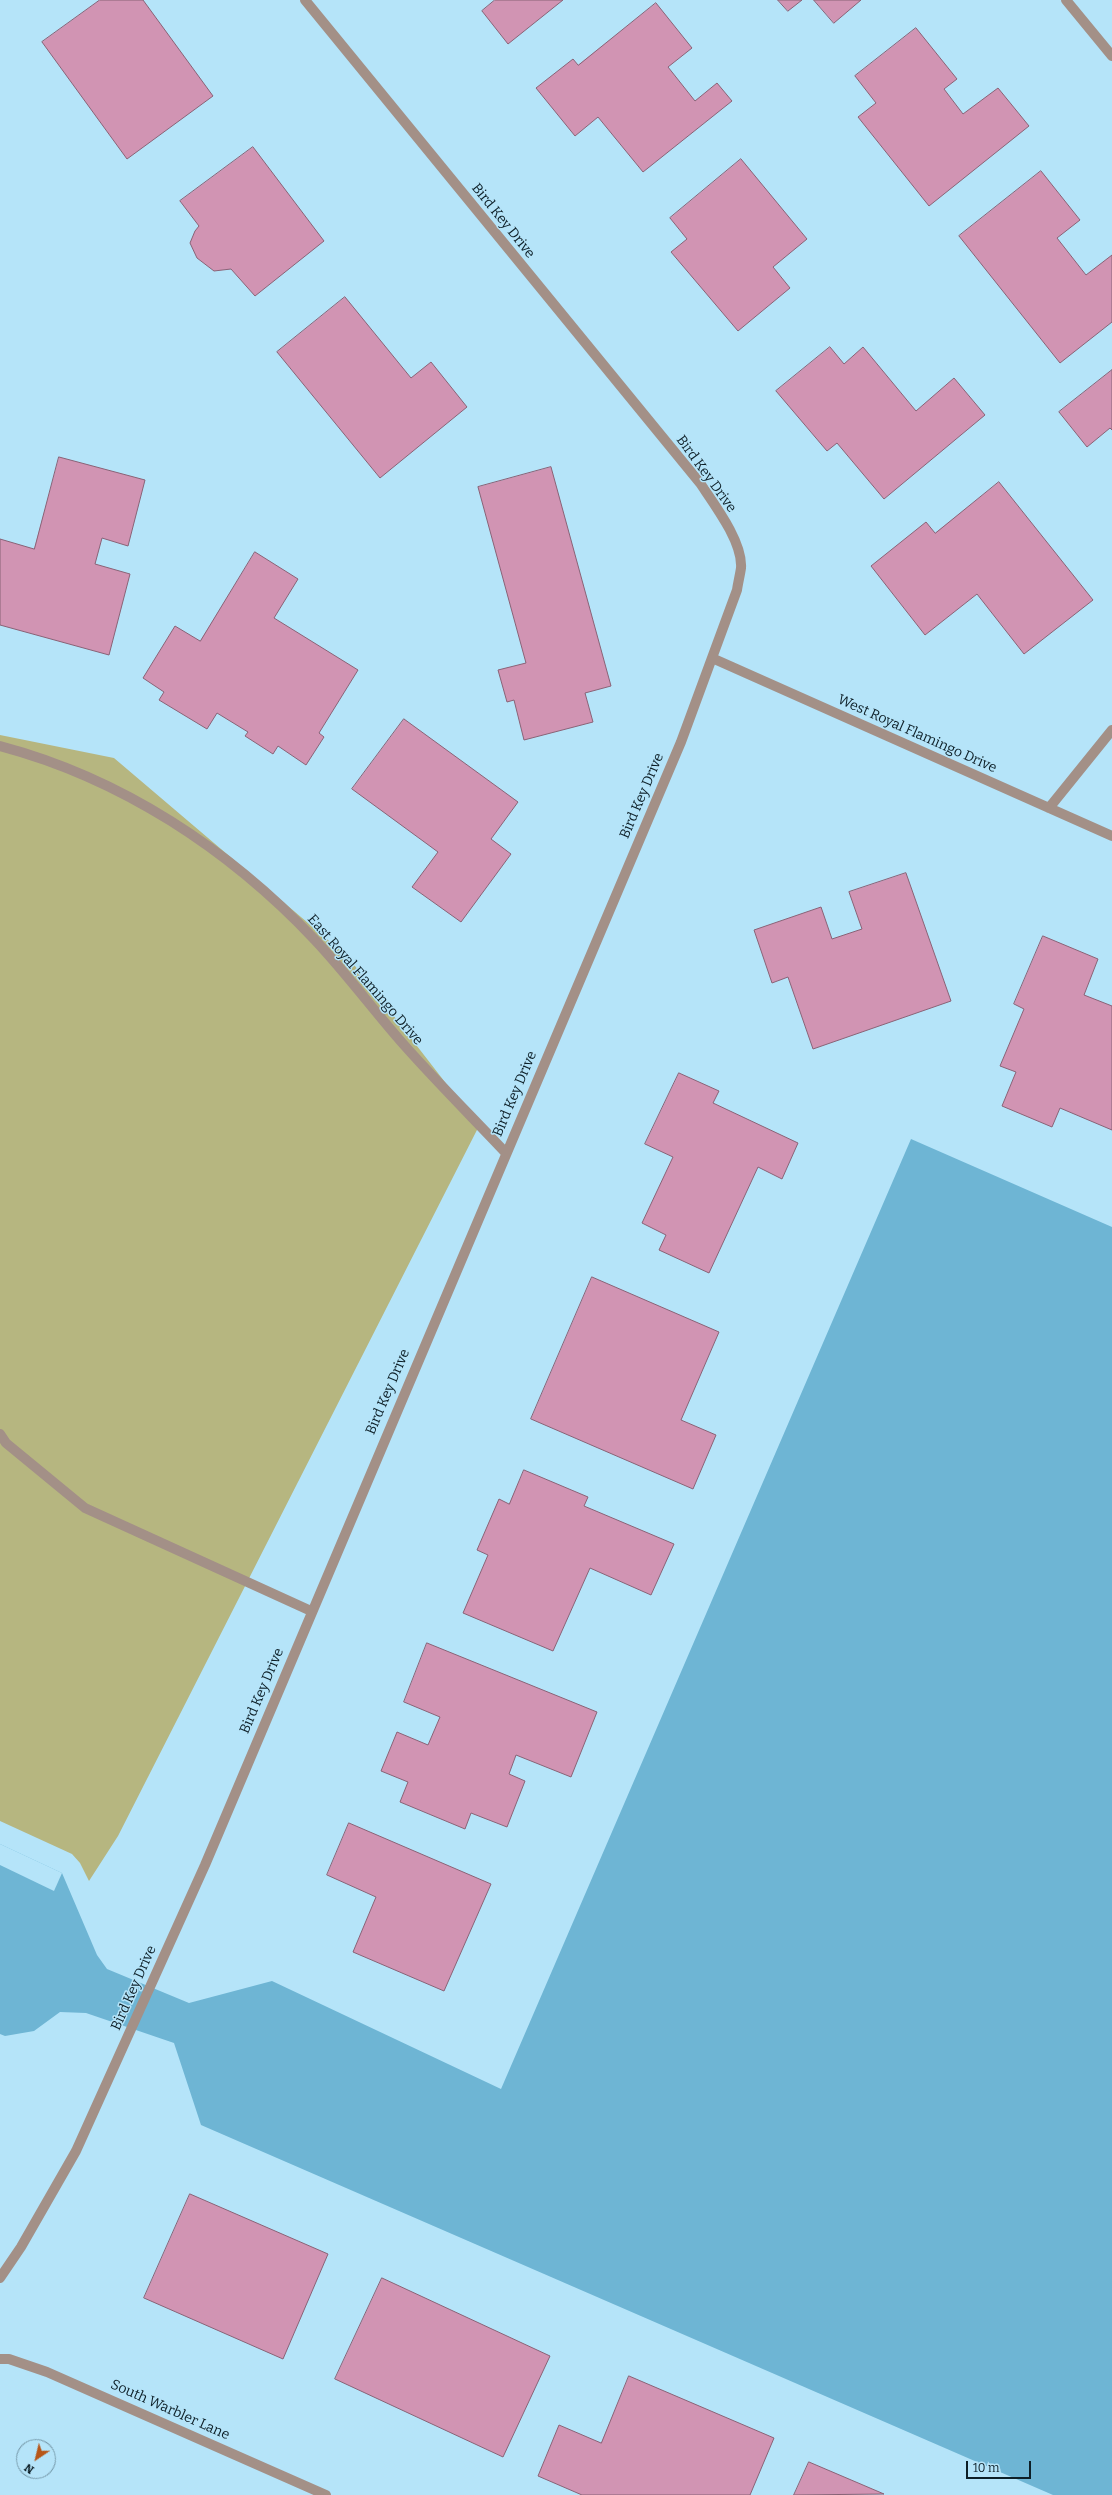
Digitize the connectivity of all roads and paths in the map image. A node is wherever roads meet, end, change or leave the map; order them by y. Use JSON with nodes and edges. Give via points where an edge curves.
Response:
{"nodes":[{"id":1,"x":305,"y":0,"type":"edge"},
{"id":2,"x":1066,"y":0,"type":"edge"},
{"id":3,"x":1112,"y":56,"type":"edge"},
{"id":4,"x":712,"y":658,"type":"junction"},
{"id":5,"x":1112,"y":730,"type":"edge"},
{"id":6,"x":0,"y":746,"type":"edge"},
{"id":7,"x":1048,"y":808,"type":"junction"},
{"id":8,"x":1112,"y":836,"type":"edge"},
{"id":9,"x":505,"y":1152,"type":"junction"},
{"id":10,"x":0,"y":1434,"type":"edge"},
{"id":11,"x":311,"y":1611,"type":"junction"},
{"id":12,"x":0,"y":2278,"type":"edge"},
{"id":13,"x":0,"y":2359,"type":"edge"},
{"id":14,"x":326,"y":2495,"type":"edge"}],
"edges":[{"from":1,"to":4,"type":"street","name":"Bird Key Drive","via":[[700,483],[720,512],[736,546],[741,567],[737,590]]},
{"from":2,"to":3,"type":"street"},
{"from":4,"to":7,"type":"street","name":"West Royal Flamingo Drive"},
{"from":4,"to":9,"type":"street","name":"Bird Key Drive","via":[[681,742]]},
{"from":5,"to":7,"type":"street"},
{"from":6,"to":9,"type":"street","name":"East Royal Flamingo Drive","via":[[72,769],[163,815],[246,874],[315,940],[405,1046]]},
{"from":7,"to":8,"type":"street","name":"West Royal Flamingo Drive"},
{"from":9,"to":11,"type":"street","name":"Bird Key Drive"},
{"from":10,"to":11,"type":"street","via":[[6,1443],[85,1508]]},
{"from":11,"to":12,"type":"street","name":"Bird Key Drive","via":[[204,1865],[76,2151],[21,2247]]},
{"from":13,"to":14,"type":"street","name":"South Warbler Lane","via":[[47,2372]]}]}
